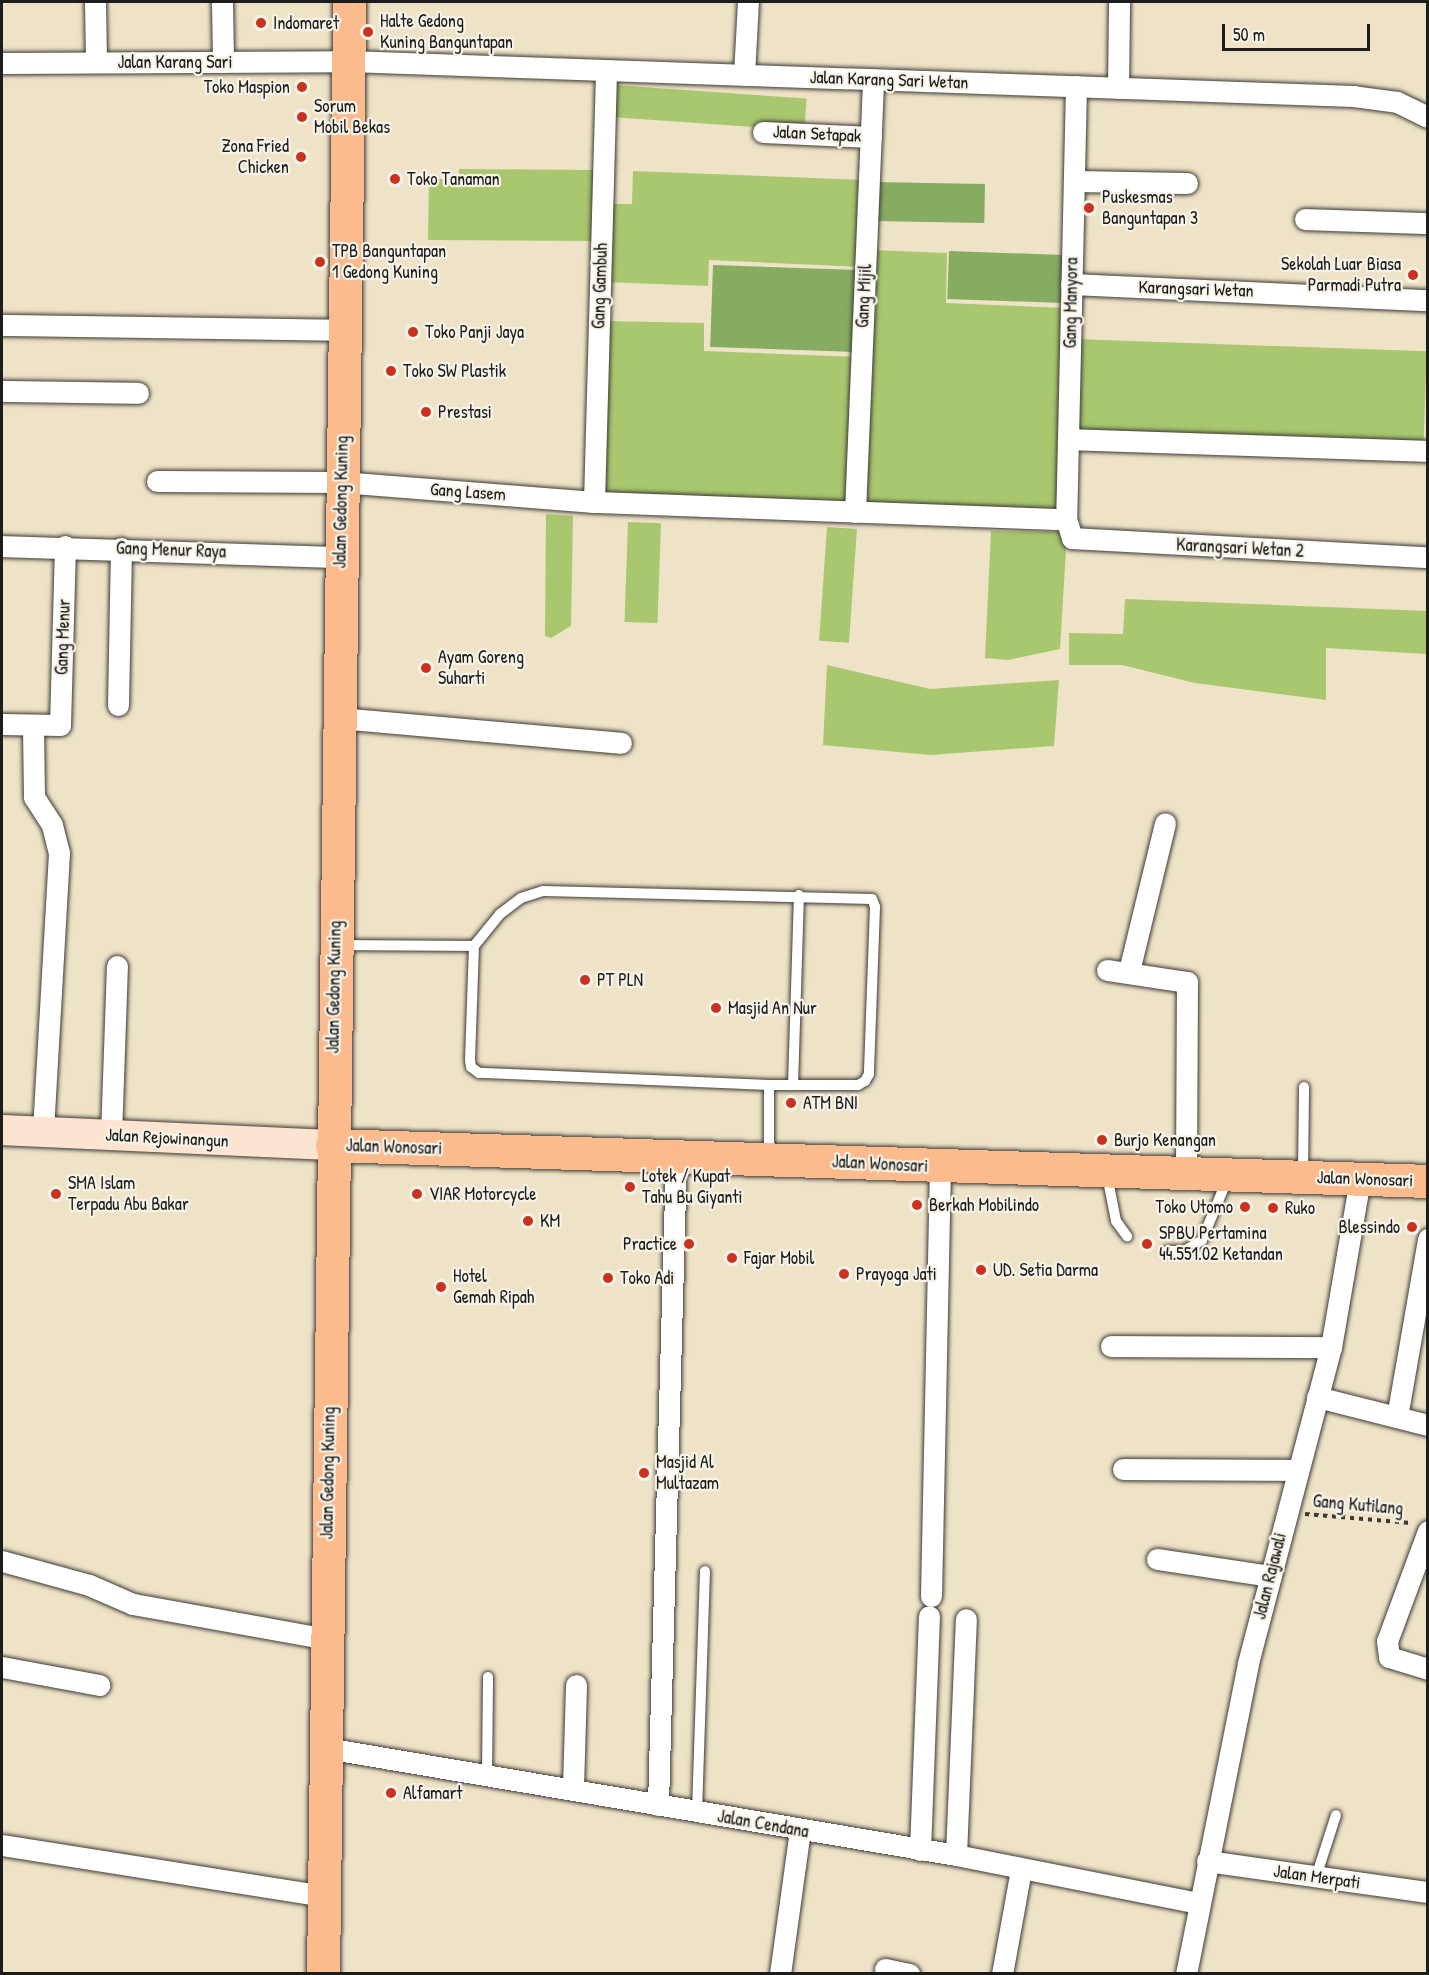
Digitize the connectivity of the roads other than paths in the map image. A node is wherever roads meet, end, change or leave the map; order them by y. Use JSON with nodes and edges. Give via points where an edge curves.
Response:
{"nodes":[{"id":1,"x":96,"y":2,"type":"edge"},
{"id":2,"x":222,"y":2,"type":"edge"},
{"id":3,"x":349,"y":2,"type":"edge"},
{"id":4,"x":748,"y":2,"type":"edge"},
{"id":5,"x":1119,"y":2,"type":"edge"},
{"id":6,"x":348,"y":61,"type":"junction"},
{"id":7,"x":96,"y":62,"type":"junction"},
{"id":8,"x":223,"y":62,"type":"junction"},
{"id":9,"x":2,"y":63,"type":"edge"},
{"id":10,"x":606,"y":70,"type":"junction"},
{"id":11,"x":744,"y":75,"type":"junction"},
{"id":12,"x":873,"y":79,"type":"junction"},
{"id":13,"x":1076,"y":86,"type":"junction"},
{"id":14,"x":1118,"y":88,"type":"junction"},
{"id":15,"x":1428,"y":117,"type":"edge"},
{"id":16,"x":763,"y":132,"type":"dead end"},
{"id":17,"x":871,"y":137,"type":"junction"},
{"id":18,"x":1074,"y":181,"type":"junction"},
{"id":19,"x":1187,"y":183,"type":"dead end"},
{"id":20,"x":1305,"y":219,"type":"dead end"},
{"id":21,"x":1428,"y":223,"type":"edge"},
{"id":22,"x":1071,"y":284,"type":"junction"},
{"id":23,"x":1428,"y":300,"type":"edge"},
{"id":24,"x":2,"y":325,"type":"edge"},
{"id":25,"x":344,"y":330,"type":"junction"},
{"id":26,"x":2,"y":391,"type":"edge"},
{"id":27,"x":138,"y":393,"type":"dead end"},
{"id":28,"x":1068,"y":440,"type":"junction"},
{"id":29,"x":1428,"y":451,"type":"edge"},
{"id":30,"x":157,"y":481,"type":"dead end"},
{"id":31,"x":341,"y":482,"type":"junction"},
{"id":32,"x":594,"y":502,"type":"junction"},
{"id":33,"x":855,"y":512,"type":"junction"},
{"id":34,"x":1066,"y":519,"type":"junction"},
{"id":35,"x":2,"y":546,"type":"edge"},
{"id":36,"x":65,"y":546,"type":"junction"},
{"id":37,"x":122,"y":548,"type":"junction"},
{"id":38,"x":340,"y":557,"type":"junction"},
{"id":39,"x":1428,"y":557,"type":"edge"},
{"id":40,"x":118,"y":705,"type":"dead end"},
{"id":41,"x":338,"y":718,"type":"junction"},
{"id":42,"x":2,"y":724,"type":"edge"},
{"id":43,"x":33,"y":726,"type":"junction"},
{"id":44,"x":621,"y":742,"type":"dead end"},
{"id":45,"x":1165,"y":823,"type":"dead end"},
{"id":46,"x":799,"y":895,"type":"junction"},
{"id":47,"x":334,"y":945,"type":"junction"},
{"id":48,"x":474,"y":946,"type":"junction"},
{"id":49,"x":117,"y":966,"type":"dead end"},
{"id":50,"x":1107,"y":970,"type":"dead end"},
{"id":51,"x":1129,"y":972,"type":"junction"},
{"id":52,"x":769,"y":1085,"type":"junction"},
{"id":53,"x":793,"y":1085,"type":"junction"},
{"id":54,"x":1304,"y":1087,"type":"dead end"},
{"id":55,"x":2,"y":1131,"type":"edge"},
{"id":56,"x":43,"y":1132,"type":"junction"},
{"id":57,"x":111,"y":1136,"type":"junction"},
{"id":58,"x":332,"y":1145,"type":"junction"},
{"id":59,"x":676,"y":1155,"type":"junction"},
{"id":60,"x":770,"y":1160,"type":"junction"},
{"id":61,"x":940,"y":1167,"type":"junction"},
{"id":62,"x":1106,"y":1171,"type":"junction"},
{"id":63,"x":1186,"y":1173,"type":"junction"},
{"id":64,"x":1229,"y":1177,"type":"junction"},
{"id":65,"x":1303,"y":1178,"type":"junction"},
{"id":66,"x":1360,"y":1179,"type":"junction"},
{"id":67,"x":1428,"y":1181,"type":"edge"},
{"id":68,"x":1127,"y":1236,"type":"dead end"},
{"id":69,"x":1428,"y":1239,"type":"edge"},
{"id":70,"x":1167,"y":1251,"type":"dead end"},
{"id":71,"x":1111,"y":1346,"type":"dead end"},
{"id":72,"x":1331,"y":1347,"type":"junction"},
{"id":73,"x":1317,"y":1397,"type":"junction"},
{"id":74,"x":1397,"y":1417,"type":"junction"},
{"id":75,"x":1428,"y":1425,"type":"edge"},
{"id":76,"x":1123,"y":1469,"type":"dead end"},
{"id":77,"x":1297,"y":1470,"type":"junction"},
{"id":78,"x":1422,"y":1527,"type":"edge"},
{"id":79,"x":1157,"y":1559,"type":"dead end"},
{"id":80,"x":2,"y":1561,"type":"edge"},
{"id":81,"x":705,"y":1571,"type":"dead end"},
{"id":82,"x":1270,"y":1576,"type":"junction"},
{"id":83,"x":966,"y":1619,"type":"dead end"},
{"id":84,"x":327,"y":1639,"type":"junction"},
{"id":85,"x":2,"y":1667,"type":"edge"},
{"id":86,"x":1428,"y":1669,"type":"edge"},
{"id":87,"x":488,"y":1677,"type":"dead end"},
{"id":88,"x":576,"y":1684,"type":"dead end"},
{"id":89,"x":99,"y":1685,"type":"dead end"},
{"id":90,"x":326,"y":1749,"type":"junction"},
{"id":91,"x":486,"y":1775,"type":"junction"},
{"id":92,"x":573,"y":1787,"type":"junction"},
{"id":93,"x":658,"y":1805,"type":"junction"},
{"id":94,"x":697,"y":1812,"type":"junction"},
{"id":95,"x":1336,"y":1815,"type":"dead end"},
{"id":96,"x":800,"y":1830,"type":"junction"},
{"id":97,"x":2,"y":1845,"type":"edge"},
{"id":98,"x":920,"y":1850,"type":"junction"},
{"id":99,"x":956,"y":1855,"type":"junction"},
{"id":100,"x":1207,"y":1861,"type":"junction"},
{"id":101,"x":1021,"y":1869,"type":"junction"},
{"id":102,"x":1316,"y":1877,"type":"junction"},
{"id":103,"x":1428,"y":1892,"type":"edge"},
{"id":104,"x":324,"y":1896,"type":"junction"},
{"id":105,"x":1198,"y":1903,"type":"junction"},
{"id":106,"x":885,"y":1969,"type":"dead end"},
{"id":107,"x":323,"y":1974,"type":"edge"},
{"id":108,"x":780,"y":1974,"type":"edge"},
{"id":109,"x":909,"y":1974,"type":"edge"},
{"id":110,"x":1002,"y":1974,"type":"edge"},
{"id":111,"x":1186,"y":1974,"type":"edge"}],
"edges":[{"from":1,"to":7,"type":"street"},
{"from":2,"to":8,"type":"street"},
{"from":3,"to":6,"type":"main road","name":"Jalan Gedong Kuning"},
{"from":4,"to":11,"type":"street"},
{"from":5,"to":14,"type":"street"},
{"from":6,"to":8,"type":"street","name":"Jalan Karang Sari"},
{"from":6,"to":10,"type":"street","name":"Jalan Karang Sari Wetan"},
{"from":6,"to":25,"type":"main road","name":"Jalan Gedong Kuning"},
{"from":7,"to":8,"type":"street","name":"Jalan Karang Sari"},
{"from":7,"to":9,"type":"street","name":"Jalan Karang Sari"},
{"from":10,"to":11,"type":"street","name":"Jalan Karang Sari Wetan"},
{"from":10,"to":32,"type":"street","name":"Gang Gambuh"},
{"from":11,"to":12,"type":"street","name":"Jalan Karang Sari Wetan"},
{"from":12,"to":13,"type":"street","name":"Jalan Karang Sari Wetan"},
{"from":12,"to":17,"type":"street","name":"Gang Mijil"},
{"from":13,"to":14,"type":"street","name":"Jalan Karang Sari Wetan"},
{"from":13,"to":18,"type":"street","name":"Gang Manyora"},
{"from":14,"to":15,"type":"street","name":"Jalan Karang Sari Wetan","via":[[1353,96],[1397,102]]},
{"from":16,"to":17,"type":"street","name":"Jalan Setapak"},
{"from":17,"to":33,"type":"street","name":"Gang Mijil"},
{"from":18,"to":19,"type":"street"},
{"from":18,"to":22,"type":"street","name":"Gang Manyora"},
{"from":20,"to":21,"type":"street"},
{"from":22,"to":23,"type":"street","name":"Karangsari Wetan"},
{"from":22,"to":28,"type":"street","name":"Gang Manyora"},
{"from":24,"to":25,"type":"street"},
{"from":25,"to":31,"type":"main road","name":"Jalan Gedong Kuning"},
{"from":26,"to":27,"type":"street"},
{"from":28,"to":29,"type":"street"},
{"from":28,"to":34,"type":"street","name":"Gang Manyora"},
{"from":30,"to":31,"type":"street","name":"Gang Lasem"},
{"from":31,"to":32,"type":"street","name":"Gang Lasem"},
{"from":31,"to":38,"type":"main road","name":"Jalan Gedong Kuning"},
{"from":32,"to":33,"type":"street","name":"Gang Lasem"},
{"from":33,"to":34,"type":"street","name":"Gang Lasem"},
{"from":34,"to":39,"type":"street","name":"Karangsari Wetan 2","via":[[1075,540]]},
{"from":35,"to":36,"type":"street","name":"Gang Menur Raya"},
{"from":36,"to":37,"type":"street","name":"Gang Menur Raya"},
{"from":36,"to":43,"type":"street","name":"Gang Menur","via":[[61,717],[57,726]]},
{"from":37,"to":38,"type":"street","name":"Gang Menur Raya"},
{"from":37,"to":40,"type":"street"},
{"from":38,"to":41,"type":"main road","name":"Jalan Gedong Kuning"},
{"from":41,"to":44,"type":"street"},
{"from":41,"to":47,"type":"main road","name":"Jalan Gedong Kuning"},
{"from":42,"to":43,"type":"street"},
{"from":43,"to":56,"type":"street","via":[[34,797],[52,825],[59,853]]},
{"from":45,"to":51,"type":"street"},
{"from":46,"to":48,"type":"lane","via":[[543,891],[521,898],[500,914]]},
{"from":46,"to":53,"type":"lane"},
{"from":46,"to":53,"type":"lane","via":[[863,896],[872,899],[875,907],[868,1074],[858,1085]]},
{"from":47,"to":48,"type":"lane"},
{"from":47,"to":58,"type":"main road","name":"Jalan Gedong Kuning"},
{"from":48,"to":52,"type":"lane","via":[[471,1067],[479,1072]]},
{"from":49,"to":57,"type":"street"},
{"from":50,"to":51,"type":"street"},
{"from":51,"to":63,"type":"street","via":[[1181,980],[1189,987]]},
{"from":52,"to":53,"type":"lane"},
{"from":52,"to":60,"type":"lane"},
{"from":54,"to":65,"type":"lane"},
{"from":55,"to":56,"type":"main road","name":"Jalan Rejowinangun"},
{"from":56,"to":57,"type":"main road","name":"Jalan Rejowinangun"},
{"from":57,"to":58,"type":"main road","name":"Jalan Rejowinangun"},
{"from":58,"to":59,"type":"main road","name":"Jalan Wonosari"},
{"from":58,"to":84,"type":"main road","name":"Jalan Gedong Kuning"},
{"from":59,"to":60,"type":"main road","name":"Jalan Wonosari"},
{"from":59,"to":93,"type":"street"},
{"from":60,"to":61,"type":"main road","name":"Jalan Wonosari"},
{"from":61,"to":62,"type":"main road","name":"Jalan Wonosari"},
{"from":61,"to":98,"type":"street"},
{"from":62,"to":63,"type":"main road","name":"Jalan Wonosari"},
{"from":62,"to":68,"type":"lane","via":[[1116,1221]]},
{"from":63,"to":64,"type":"main road","name":"Jalan Wonosari"},
{"from":64,"to":65,"type":"main road","name":"Jalan Wonosari"},
{"from":64,"to":70,"type":"lane","via":[[1202,1240],[1184,1251]]},
{"from":65,"to":66,"type":"main road","name":"Jalan Wonosari"},
{"from":66,"to":67,"type":"main road","name":"Jalan Wonosari"},
{"from":66,"to":72,"type":"street","name":"Jalan Rajawali"},
{"from":69,"to":74,"type":"street"},
{"from":71,"to":72,"type":"street"},
{"from":72,"to":73,"type":"street","name":"Jalan Rajawali"},
{"from":73,"to":74,"type":"street"},
{"from":73,"to":77,"type":"street","name":"Jalan Rajawali"},
{"from":74,"to":75,"type":"street"},
{"from":76,"to":77,"type":"street"},
{"from":77,"to":82,"type":"street","name":"Jalan Rajawali"},
{"from":78,"to":86,"type":"street","via":[[1387,1641],[1389,1657]]},
{"from":79,"to":82,"type":"street"},
{"from":80,"to":84,"type":"street","via":[[89,1586],[133,1604]]},
{"from":81,"to":94,"type":"lane"},
{"from":82,"to":100,"type":"street","name":"Jalan Rajawali"},
{"from":83,"to":99,"type":"street"},
{"from":84,"to":90,"type":"main road","name":"Jalan Gedong Kuning"},
{"from":85,"to":89,"type":"street"},
{"from":87,"to":91,"type":"lane"},
{"from":88,"to":92,"type":"street"},
{"from":90,"to":91,"type":"street","name":"Jalan Cendana"},
{"from":90,"to":104,"type":"main road","name":"Jalan Gedong Kuning"},
{"from":91,"to":92,"type":"street","name":"Jalan Cendana"},
{"from":92,"to":93,"type":"street","name":"Jalan Cendana"},
{"from":93,"to":94,"type":"street","name":"Jalan Cendana"},
{"from":94,"to":96,"type":"street","name":"Jalan Cendana"},
{"from":95,"to":102,"type":"lane"},
{"from":96,"to":98,"type":"street","name":"Jalan Cendana"},
{"from":96,"to":108,"type":"street"},
{"from":97,"to":104,"type":"street"},
{"from":98,"to":99,"type":"street","name":"Jalan Cendana"},
{"from":99,"to":101,"type":"street","name":"Jalan Cendana"},
{"from":100,"to":102,"type":"street","name":"Jalan Merpati"},
{"from":100,"to":105,"type":"street","name":"Jalan Rajawali"},
{"from":101,"to":105,"type":"street","name":"Jalan Cendana"},
{"from":101,"to":110,"type":"street"},
{"from":102,"to":103,"type":"street","name":"Jalan Merpati"},
{"from":104,"to":107,"type":"main road","name":"Jalan Gedong Kuning"},
{"from":105,"to":111,"type":"street","name":"Jalan Rajawali"},
{"from":106,"to":109,"type":"street"}]}
